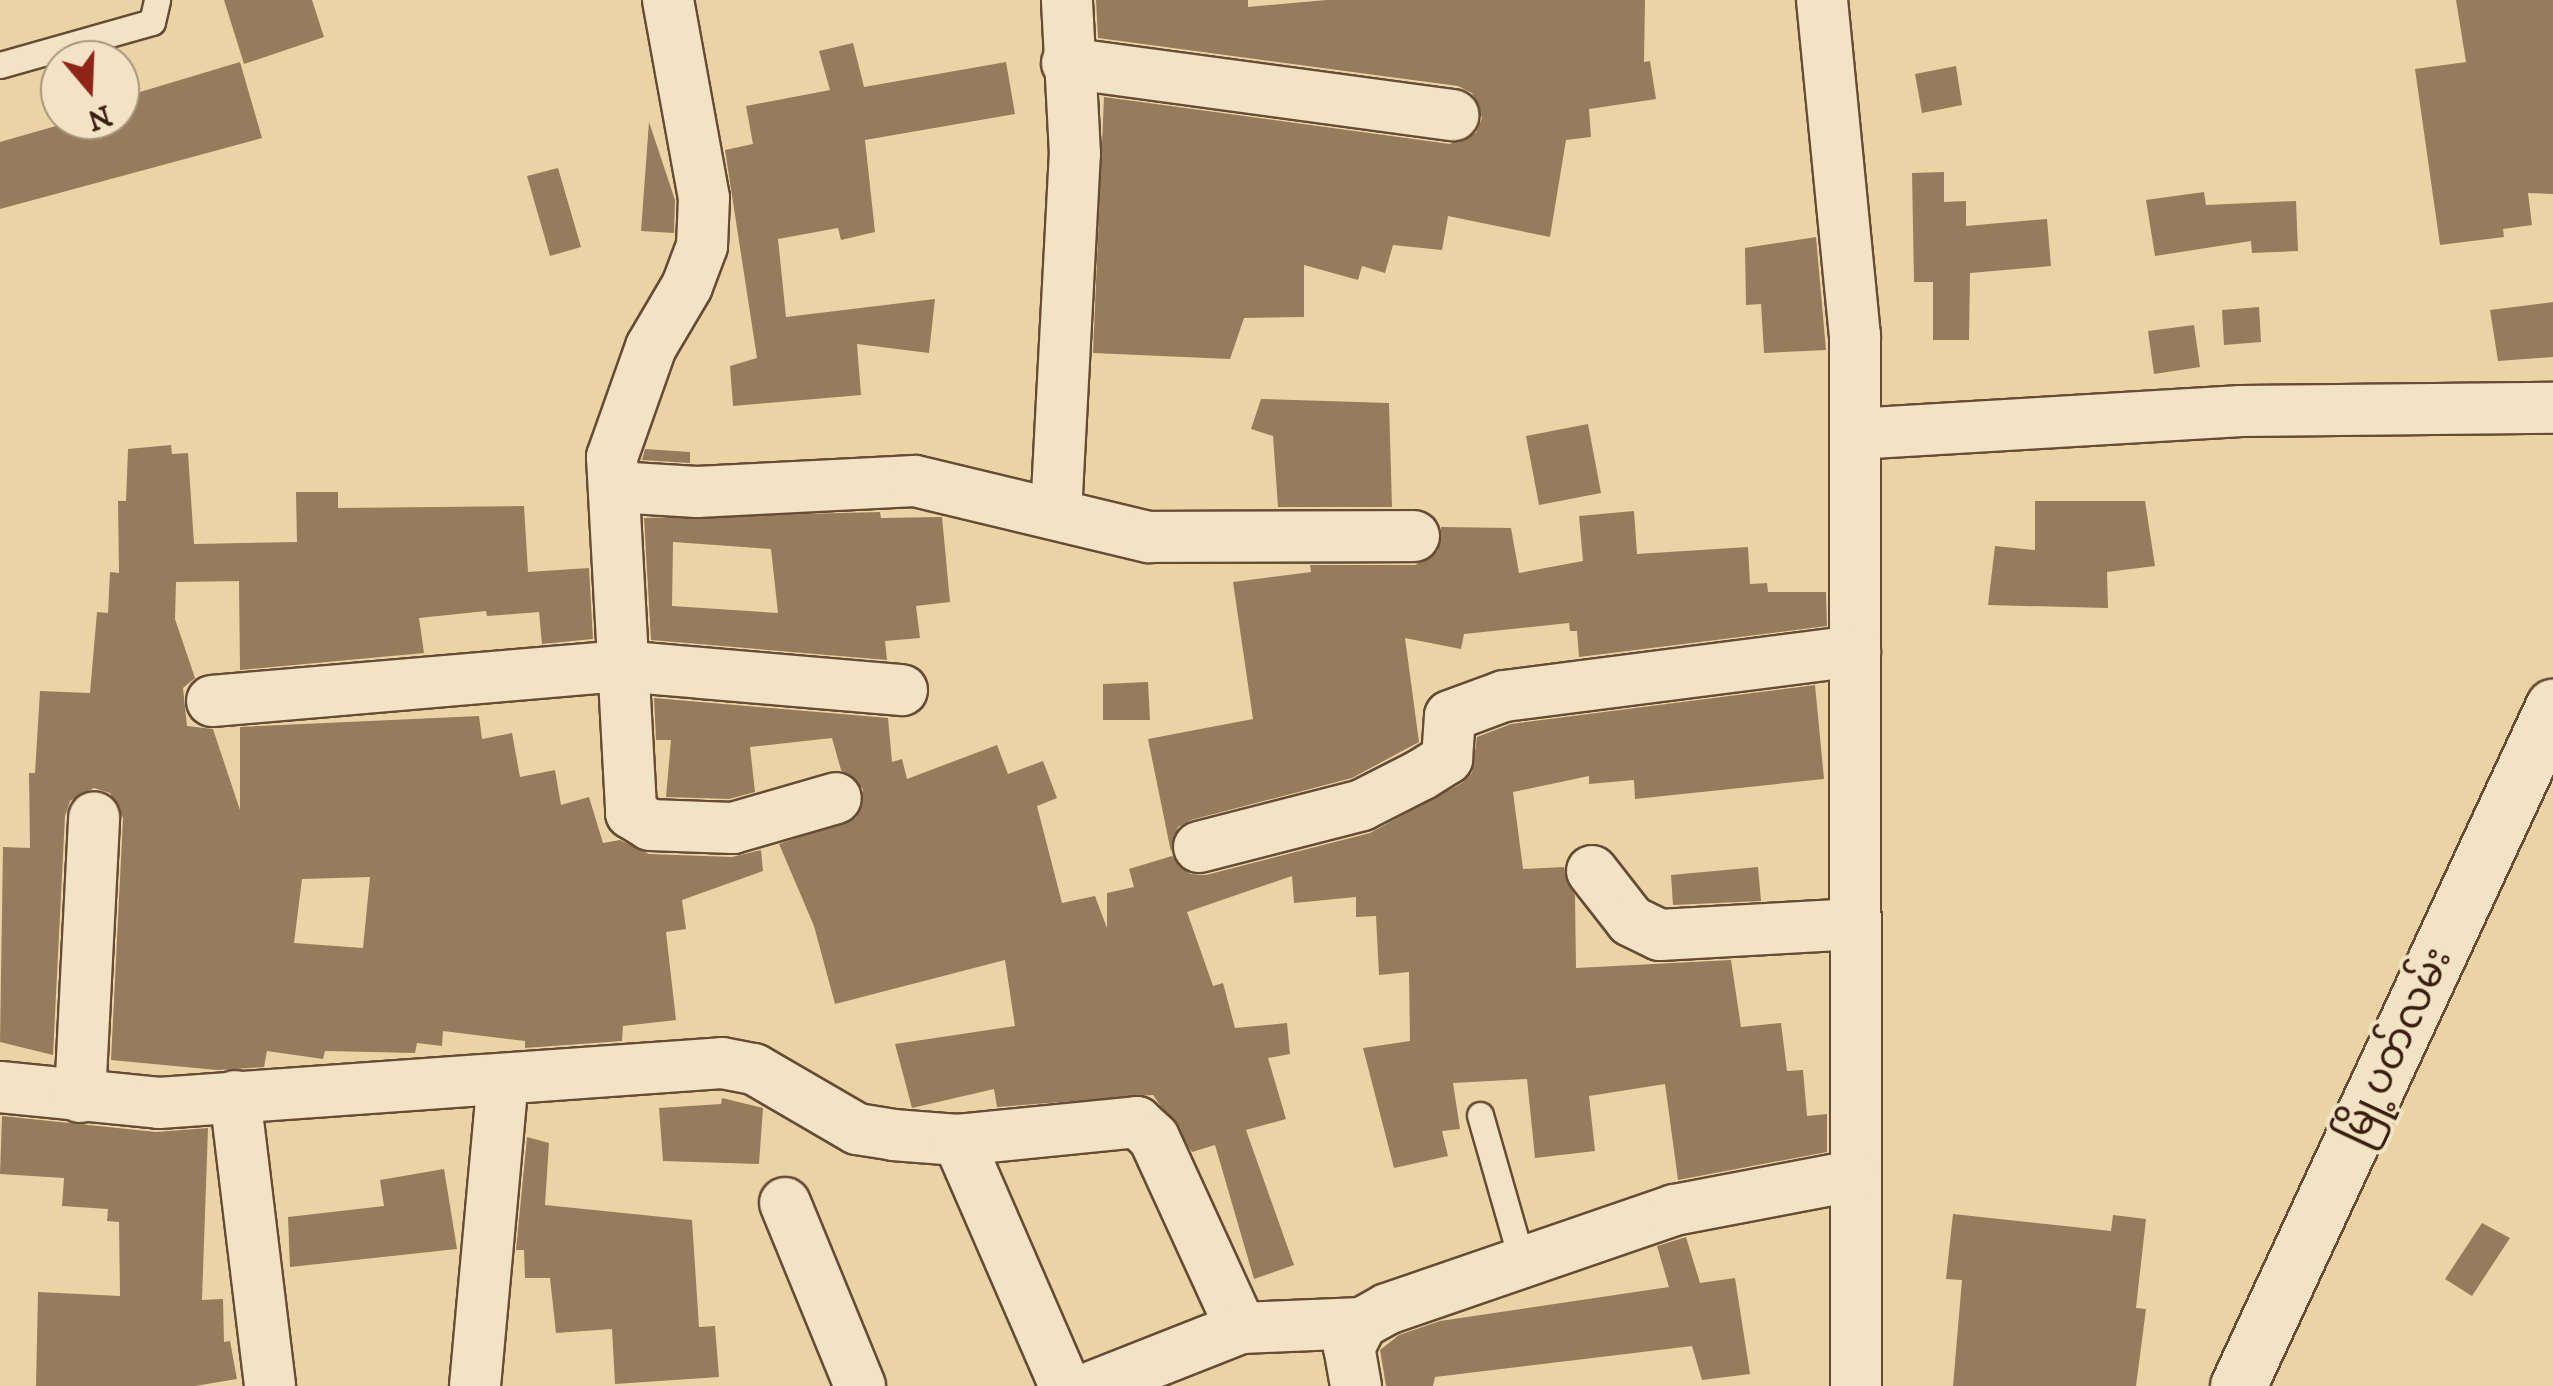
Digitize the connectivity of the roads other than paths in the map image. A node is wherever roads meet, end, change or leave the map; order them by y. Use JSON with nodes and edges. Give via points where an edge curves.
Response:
{"nodes":[{"id":1,"x":157,"y":0,"type":"edge"},
{"id":2,"x":668,"y":0,"type":"edge"},
{"id":3,"x":1067,"y":0,"type":"edge"},
{"id":4,"x":1822,"y":0,"type":"edge"},
{"id":5,"x":1067,"y":63,"type":"junction"},
{"id":6,"x":0,"y":65,"type":"edge"},
{"id":7,"x":1454,"y":116,"type":"dead end"},
{"id":8,"x":2553,"y":408,"type":"edge"},
{"id":9,"x":1856,"y":434,"type":"junction"},
{"id":10,"x":615,"y":488,"type":"junction"},
{"id":11,"x":1056,"y":514,"type":"junction"},
{"id":12,"x":1414,"y":536,"type":"dead end"},
{"id":13,"x":1855,"y":651,"type":"junction"},
{"id":14,"x":620,"y":666,"type":"junction"},
{"id":15,"x":902,"y":690,"type":"dead end"},
{"id":16,"x":212,"y":701,"type":"dead end"},
{"id":17,"x":2553,"y":707,"type":"edge"},
{"id":18,"x":836,"y":798,"type":"dead end"},
{"id":19,"x":94,"y":817,"type":"dead end"},
{"id":20,"x":1199,"y":848,"type":"dead end"},
{"id":21,"x":1592,"y":871,"type":"dead end"},
{"id":22,"x":1856,"y":924,"type":"junction"},
{"id":23,"x":503,"y":1079,"type":"junction"},
{"id":24,"x":0,"y":1087,"type":"edge"},
{"id":25,"x":234,"y":1096,"type":"junction"},
{"id":26,"x":80,"y":1097,"type":"junction"},
{"id":27,"x":1480,"y":1115,"type":"dead end"},
{"id":28,"x":958,"y":1140,"type":"junction"},
{"id":29,"x":1854,"y":1176,"type":"junction"},
{"id":30,"x":786,"y":1203,"type":"dead end"},
{"id":31,"x":1520,"y":1258,"type":"junction"},
{"id":32,"x":1362,"y":1323,"type":"junction"},
{"id":33,"x":1241,"y":1328,"type":"junction"},
{"id":34,"x":270,"y":1386,"type":"edge"},
{"id":35,"x":475,"y":1386,"type":"edge"},
{"id":36,"x":860,"y":1386,"type":"edge"},
{"id":37,"x":1065,"y":1386,"type":"edge"},
{"id":38,"x":1094,"y":1386,"type":"edge"},
{"id":39,"x":1356,"y":1386,"type":"edge"},
{"id":40,"x":1856,"y":1386,"type":"edge"},
{"id":41,"x":2238,"y":1386,"type":"edge"}],
"edges":[{"from":1,"to":6,"type":"lane","via":[[152,22]]},
{"from":2,"to":10,"type":"street","via":[[704,198],[702,246],[630,398],[612,457]]},
{"from":3,"to":5,"type":"street"},
{"from":4,"to":9,"type":"street","via":[[1843,169]]},
{"from":5,"to":7,"type":"street"},
{"from":5,"to":11,"type":"street","via":[[1075,154]]},
{"from":8,"to":9,"type":"street","via":[[2241,411]]},
{"from":9,"to":13,"type":"street"},
{"from":10,"to":11,"type":"street","via":[[698,492],[915,481]]},
{"from":10,"to":14,"type":"street"},
{"from":11,"to":12,"type":"street","via":[[1163,538]]},
{"from":13,"to":20,"type":"street","via":[[1504,696],[1450,716],[1447,759],[1421,776],[1362,805]]},
{"from":13,"to":22,"type":"street"},
{"from":14,"to":15,"type":"street"},
{"from":14,"to":16,"type":"street"},
{"from":14,"to":18,"type":"street","via":[[632,813],[640,822],[733,828]]},
{"from":17,"to":41,"type":"main road","name":"မြို့ပတ်လမ်း"},
{"from":19,"to":26,"type":"street"},
{"from":21,"to":22,"type":"street","via":[[1631,921],[1660,935]]},
{"from":22,"to":29,"type":"street"},
{"from":23,"to":25,"type":"street"},
{"from":23,"to":28,"type":"street","via":[[722,1062],[754,1068],[857,1130]]},
{"from":23,"to":35,"type":"street"},
{"from":24,"to":26,"type":"street"},
{"from":25,"to":26,"type":"street","via":[[158,1103]]},
{"from":25,"to":34,"type":"street"},
{"from":27,"to":31,"type":"lane"},
{"from":28,"to":33,"type":"street","via":[[1137,1122],[1154,1138]]},
{"from":28,"to":37,"type":"street"},
{"from":29,"to":31,"type":"street","via":[[1674,1210]]},
{"from":29,"to":40,"type":"street"},
{"from":30,"to":36,"type":"street"},
{"from":31,"to":32,"type":"street"},
{"from":32,"to":33,"type":"street"},
{"from":32,"to":39,"type":"street","via":[[1349,1348]]},
{"from":33,"to":38,"type":"street"}]}
